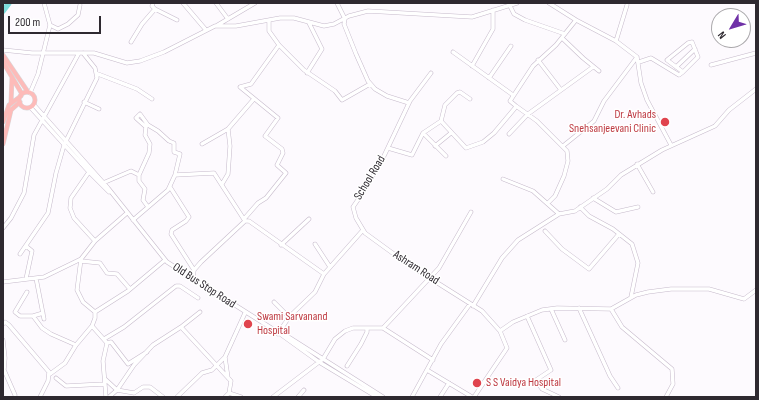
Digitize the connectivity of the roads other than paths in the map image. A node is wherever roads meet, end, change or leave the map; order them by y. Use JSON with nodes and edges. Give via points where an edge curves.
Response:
{"nodes":[{"id":1,"x":44,"y":3,"type":"edge"},
{"id":2,"x":153,"y":3,"type":"edge"},
{"id":3,"x":183,"y":3,"type":"edge"},
{"id":4,"x":216,"y":3,"type":"edge"},
{"id":5,"x":255,"y":3,"type":"edge"},
{"id":6,"x":337,"y":3,"type":"edge"},
{"id":7,"x":517,"y":3,"type":"edge"},
{"id":8,"x":549,"y":3,"type":"edge"},
{"id":9,"x":80,"y":5,"type":"dead end"},
{"id":10,"x":627,"y":5,"type":"dead end"},
{"id":11,"x":510,"y":6,"type":"junction"},
{"id":12,"x":155,"y":9,"type":"junction"},
{"id":13,"x":493,"y":10,"type":"junction"},
{"id":14,"x":228,"y":19,"type":"junction"},
{"id":15,"x":345,"y":19,"type":"junction"},
{"id":16,"x":177,"y":20,"type":"dead end"},
{"id":17,"x":269,"y":20,"type":"junction"},
{"id":18,"x":576,"y":20,"type":"junction"},
{"id":19,"x":309,"y":23,"type":"junction"},
{"id":20,"x":215,"y":26,"type":"junction"},
{"id":21,"x":49,"y":28,"type":"junction"},
{"id":22,"x":206,"y":30,"type":"junction"},
{"id":23,"x":565,"y":34,"type":"junction"},
{"id":24,"x":562,"y":38,"type":"junction"},
{"id":25,"x":616,"y":40,"type":"junction"},
{"id":26,"x":131,"y":42,"type":"dead end"},
{"id":27,"x":279,"y":45,"type":"junction"},
{"id":28,"x":511,"y":46,"type":"dead end"},
{"id":29,"x":695,"y":49,"type":"junction"},
{"id":30,"x":3,"y":50,"type":"edge"},
{"id":31,"x":453,"y":52,"type":"dead end"},
{"id":32,"x":44,"y":53,"type":"junction"},
{"id":33,"x":82,"y":53,"type":"junction"},
{"id":34,"x":756,"y":53,"type":"edge"},
{"id":35,"x":3,"y":55,"type":"edge"},
{"id":36,"x":637,"y":57,"type":"junction"},
{"id":37,"x":538,"y":60,"type":"junction"},
{"id":38,"x":3,"y":62,"type":"edge"},
{"id":39,"x":639,"y":62,"type":"junction"},
{"id":40,"x":711,"y":65,"type":"dead end"},
{"id":41,"x":472,"y":66,"type":"junction"},
{"id":42,"x":593,"y":67,"type":"junction"},
{"id":43,"x":676,"y":67,"type":"junction"},
{"id":44,"x":600,"y":71,"type":"dead end"},
{"id":45,"x":683,"y":72,"type":"junction"},
{"id":46,"x":307,"y":73,"type":"junction"},
{"id":47,"x":432,"y":73,"type":"dead end"},
{"id":48,"x":98,"y":74,"type":"junction"},
{"id":49,"x":13,"y":77,"type":"junction"},
{"id":50,"x":489,"y":78,"type":"junction"},
{"id":51,"x":370,"y":84,"type":"junction"},
{"id":52,"x":756,"y":89,"type":"edge"},
{"id":53,"x":561,"y":90,"type":"junction"},
{"id":54,"x":29,"y":92,"type":"junction"},
{"id":55,"x":21,"y":95,"type":"junction"},
{"id":56,"x":513,"y":95,"type":"junction"},
{"id":57,"x":152,"y":99,"type":"dead end"},
{"id":58,"x":470,"y":99,"type":"dead end"},
{"id":59,"x":253,"y":100,"type":"junction"},
{"id":60,"x":20,"y":102,"type":"junction"},
{"id":61,"x":84,"y":102,"type":"junction"},
{"id":62,"x":10,"y":103,"type":"junction"},
{"id":63,"x":409,"y":103,"type":"junction"},
{"id":64,"x":33,"y":106,"type":"junction"},
{"id":65,"x":516,"y":106,"type":"junction"},
{"id":66,"x":99,"y":109,"type":"dead end"},
{"id":67,"x":528,"y":114,"type":"junction"},
{"id":68,"x":3,"y":119,"type":"edge"},
{"id":69,"x":43,"y":119,"type":"junction"},
{"id":70,"x":441,"y":121,"type":"junction"},
{"id":71,"x":228,"y":130,"type":"junction"},
{"id":72,"x":451,"y":132,"type":"junction"},
{"id":73,"x":423,"y":133,"type":"junction"},
{"id":74,"x":509,"y":134,"type":"dead end"},
{"id":75,"x":66,"y":141,"type":"junction"},
{"id":76,"x":3,"y":144,"type":"edge"},
{"id":77,"x":202,"y":144,"type":"dead end"},
{"id":78,"x":64,"y":145,"type":"junction"},
{"id":79,"x":671,"y":145,"type":"junction"},
{"id":80,"x":435,"y":146,"type":"junction"},
{"id":81,"x":563,"y":146,"type":"junction"},
{"id":82,"x":388,"y":148,"type":"junction"},
{"id":83,"x":446,"y":156,"type":"dead end"},
{"id":84,"x":83,"y":163,"type":"junction"},
{"id":85,"x":637,"y":164,"type":"junction"},
{"id":86,"x":89,"y":172,"type":"junction"},
{"id":87,"x":139,"y":175,"type":"junction"},
{"id":88,"x":175,"y":175,"type":"junction"},
{"id":89,"x":503,"y":179,"type":"dead end"},
{"id":90,"x":103,"y":182,"type":"junction"},
{"id":91,"x":222,"y":184,"type":"junction"},
{"id":92,"x":170,"y":187,"type":"junction"},
{"id":93,"x":653,"y":192,"type":"dead end"},
{"id":94,"x":110,"y":193,"type":"junction"},
{"id":95,"x":593,"y":198,"type":"junction"},
{"id":96,"x":548,"y":203,"type":"junction"},
{"id":97,"x":580,"y":207,"type":"junction"},
{"id":98,"x":638,"y":207,"type":"dead end"},
{"id":99,"x":148,"y":208,"type":"junction"},
{"id":100,"x":471,"y":212,"type":"dead end"},
{"id":101,"x":127,"y":213,"type":"junction"},
{"id":102,"x":559,"y":214,"type":"junction"},
{"id":103,"x":309,"y":218,"type":"dead end"},
{"id":104,"x":133,"y":220,"type":"junction"},
{"id":105,"x":245,"y":220,"type":"junction"},
{"id":106,"x":3,"y":228,"type":"edge"},
{"id":107,"x":363,"y":230,"type":"junction"},
{"id":108,"x":545,"y":231,"type":"dead end"},
{"id":109,"x":620,"y":234,"type":"junction"},
{"id":110,"x":95,"y":241,"type":"junction"},
{"id":111,"x":315,"y":244,"type":"dead end"},
{"id":112,"x":281,"y":245,"type":"junction"},
{"id":113,"x":26,"y":246,"type":"junction"},
{"id":114,"x":20,"y":254,"type":"dead end"},
{"id":115,"x":81,"y":260,"type":"junction"},
{"id":116,"x":166,"y":260,"type":"junction"},
{"id":117,"x":330,"y":267,"type":"junction"},
{"id":118,"x":194,"y":270,"type":"junction"},
{"id":119,"x":324,"y":274,"type":"junction"},
{"id":120,"x":36,"y":278,"type":"junction"},
{"id":121,"x":429,"y":278,"type":"junction"},
{"id":122,"x":26,"y":279,"type":"junction"},
{"id":123,"x":193,"y":280,"type":"junction"},
{"id":124,"x":3,"y":282,"type":"edge"},
{"id":125,"x":130,"y":289,"type":"junction"},
{"id":126,"x":756,"y":290,"type":"edge"},
{"id":127,"x":27,"y":292,"type":"dead end"},
{"id":128,"x":754,"y":295,"type":"edge"},
{"id":129,"x":631,"y":297,"type":"junction"},
{"id":130,"x":198,"y":298,"type":"dead end"},
{"id":131,"x":274,"y":302,"type":"dead end"},
{"id":132,"x":472,"y":305,"type":"junction"},
{"id":133,"x":579,"y":308,"type":"junction"},
{"id":134,"x":551,"y":309,"type":"junction"},
{"id":135,"x":611,"y":309,"type":"junction"},
{"id":136,"x":95,"y":312,"type":"junction"},
{"id":137,"x":200,"y":312,"type":"dead end"},
{"id":138,"x":245,"y":313,"type":"junction"},
{"id":139,"x":43,"y":314,"type":"junction"},
{"id":140,"x":33,"y":316,"type":"junction"},
{"id":141,"x":527,"y":316,"type":"junction"},
{"id":142,"x":289,"y":317,"type":"junction"},
{"id":143,"x":44,"y":319,"type":"dead end"},
{"id":144,"x":3,"y":324,"type":"edge"},
{"id":145,"x":92,"y":326,"type":"junction"},
{"id":146,"x":182,"y":327,"type":"junction"},
{"id":147,"x":367,"y":328,"type":"junction"},
{"id":148,"x":383,"y":328,"type":"junction"},
{"id":149,"x":500,"y":331,"type":"junction"},
{"id":150,"x":278,"y":332,"type":"junction"},
{"id":151,"x":3,"y":340,"type":"edge"},
{"id":152,"x":565,"y":340,"type":"dead end"},
{"id":153,"x":106,"y":341,"type":"junction"},
{"id":154,"x":76,"y":344,"type":"junction"},
{"id":155,"x":148,"y":351,"type":"junction"},
{"id":156,"x":225,"y":357,"type":"junction"},
{"id":157,"x":323,"y":359,"type":"junction"},
{"id":158,"x":432,"y":360,"type":"junction"},
{"id":159,"x":319,"y":362,"type":"junction"},
{"id":160,"x":216,"y":366,"type":"junction"},
{"id":161,"x":347,"y":366,"type":"dead end"},
{"id":162,"x":427,"y":370,"type":"junction"},
{"id":163,"x":50,"y":374,"type":"junction"},
{"id":164,"x":104,"y":376,"type":"junction"},
{"id":165,"x":56,"y":378,"type":"dead end"},
{"id":166,"x":228,"y":378,"type":"junction"},
{"id":167,"x":449,"y":383,"type":"junction"},
{"id":168,"x":104,"y":384,"type":"junction"},
{"id":169,"x":618,"y":388,"type":"dead end"},
{"id":170,"x":117,"y":390,"type":"junction"},
{"id":171,"x":304,"y":390,"type":"dead end"},
{"id":172,"x":229,"y":393,"type":"junction"},
{"id":173,"x":15,"y":395,"type":"dead end"},
{"id":174,"x":300,"y":396,"type":"edge"},
{"id":175,"x":40,"y":397,"type":"edge"},
{"id":176,"x":106,"y":397,"type":"edge"},
{"id":177,"x":109,"y":397,"type":"edge"},
{"id":178,"x":163,"y":397,"type":"edge"},
{"id":179,"x":177,"y":397,"type":"edge"},
{"id":180,"x":225,"y":397,"type":"edge"},
{"id":181,"x":241,"y":397,"type":"edge"},
{"id":182,"x":273,"y":397,"type":"edge"},
{"id":183,"x":377,"y":397,"type":"edge"},
{"id":184,"x":383,"y":397,"type":"edge"},
{"id":185,"x":412,"y":397,"type":"edge"},
{"id":186,"x":440,"y":397,"type":"edge"},
{"id":187,"x":473,"y":397,"type":"edge"},
{"id":188,"x":559,"y":397,"type":"edge"},
{"id":189,"x":666,"y":397,"type":"edge"}],
"edges":[{"from":1,"to":21,"type":"street"},
{"from":2,"to":12,"type":"street"},
{"from":3,"to":22,"type":"street"},
{"from":4,"to":14,"type":"street"},
{"from":5,"to":14,"type":"street"},
{"from":6,"to":15,"type":"street"},
{"from":7,"to":11,"type":"street"},
{"from":8,"to":18,"type":"street"},
{"from":9,"to":21,"type":"street","via":[[78,15],[68,24],[58,29]]},
{"from":10,"to":25,"type":"street"},
{"from":11,"to":13,"type":"street"},
{"from":11,"to":23,"type":"street","via":[[514,14],[525,20]]},
{"from":12,"to":16,"type":"street"},
{"from":12,"to":26,"type":"street"},
{"from":13,"to":15,"type":"street","via":[[472,17],[390,11],[357,13]]},
{"from":13,"to":41,"type":"street","via":[[494,29]]},
{"from":14,"to":20,"type":"street"},
{"from":15,"to":19,"type":"street","via":[[324,26]]},
{"from":15,"to":51,"type":"street","via":[[344,24]]},
{"from":17,"to":19,"type":"street","via":[[294,18]]},
{"from":17,"to":20,"type":"street","via":[[236,26]]},
{"from":17,"to":27,"type":"street","via":[[269,31]]},
{"from":18,"to":23,"type":"street"},
{"from":18,"to":25,"type":"street"},
{"from":19,"to":46,"type":"street","via":[[322,49]]},
{"from":20,"to":22,"type":"street"},
{"from":21,"to":32,"type":"street"},
{"from":22,"to":33,"type":"street","via":[[180,45],[136,62],[127,63],[94,53]]},
{"from":23,"to":24,"type":"street"},
{"from":24,"to":37,"type":"street"},
{"from":24,"to":42,"type":"street"},
{"from":25,"to":36,"type":"street"},
{"from":27,"to":46,"type":"street"},
{"from":27,"to":59,"type":"street","via":[[251,84],[241,86]]},
{"from":28,"to":50,"type":"street"},
{"from":29,"to":43,"type":"street"},
{"from":29,"to":43,"type":"street","via":[[692,42],[688,43],[667,60]]},
{"from":29,"to":45,"type":"street","via":[[698,57]]},
{"from":30,"to":32,"type":"street"},
{"from":31,"to":41,"type":"street"},
{"from":32,"to":33,"type":"street"},
{"from":32,"to":54,"type":"street"},
{"from":33,"to":48,"type":"street"},
{"from":33,"to":69,"type":"street"},
{"from":34,"to":40,"type":"street"},
{"from":35,"to":54,"type":"main road"},
{"from":36,"to":39,"type":"street"},
{"from":36,"to":81,"type":"street","via":[[604,101],[594,121]]},
{"from":37,"to":53,"type":"street"},
{"from":37,"to":56,"type":"street"},
{"from":38,"to":49,"type":"main road"},
{"from":39,"to":45,"type":"street","via":[[650,58],[679,75]]},
{"from":39,"to":79,"type":"street","via":[[641,83],[647,100]]},
{"from":41,"to":50,"type":"street"},
{"from":42,"to":44,"type":"street"},
{"from":42,"to":53,"type":"street"},
{"from":43,"to":45,"type":"street"},
{"from":46,"to":51,"type":"street","via":[[335,91],[343,101]]},
{"from":47,"to":63,"type":"street"},
{"from":48,"to":57,"type":"street","via":[[137,89]]},
{"from":48,"to":61,"type":"street"},
{"from":49,"to":55,"type":"main road"},
{"from":49,"to":62,"type":"main road"},
{"from":50,"to":56,"type":"street"},
{"from":51,"to":63,"type":"street","via":[[387,96]]},
{"from":52,"to":79,"type":"street","via":[[729,110],[715,126]]},
{"from":53,"to":67,"type":"street"},
{"from":54,"to":55,"type":"main road"},
{"from":54,"to":64,"type":"main road","via":[[35,98]]},
{"from":55,"to":60,"type":"main road"},
{"from":55,"to":62,"type":"main road"},
{"from":56,"to":65,"type":"street","via":[[510,101]]},
{"from":58,"to":70,"type":"street","via":[[460,92],[457,93],[445,105]]},
{"from":59,"to":71,"type":"street"},
{"from":59,"to":105,"type":"street","via":[[278,118],[265,136],[282,149],[283,153],[277,165],[286,173]]},
{"from":60,"to":64,"type":"main road","via":[[25,108]]},
{"from":60,"to":76,"type":"main road","via":[[11,110]]},
{"from":61,"to":66,"type":"street"},
{"from":61,"to":75,"type":"street"},
{"from":62,"to":68,"type":"main road"},
{"from":63,"to":82,"type":"street"},
{"from":64,"to":69,"type":"street","name":"Old Bus Stop Road"},
{"from":65,"to":67,"type":"street"},
{"from":65,"to":72,"type":"street","via":[[498,129],[483,142],[466,148]]},
{"from":67,"to":74,"type":"street"},
{"from":67,"to":81,"type":"street"},
{"from":69,"to":75,"type":"street","name":"Old Bus Stop Road"},
{"from":69,"to":78,"type":"street","name":"Old Bus Stop Road"},
{"from":69,"to":106,"type":"street","via":[[34,135],[24,193]]},
{"from":70,"to":72,"type":"street"},
{"from":70,"to":73,"type":"street"},
{"from":71,"to":77,"type":"street"},
{"from":71,"to":91,"type":"street","via":[[228,174]]},
{"from":72,"to":80,"type":"street"},
{"from":73,"to":80,"type":"street"},
{"from":73,"to":82,"type":"street","via":[[412,155]]},
{"from":75,"to":78,"type":"street"},
{"from":75,"to":84,"type":"street","name":"Old Bus Stop Road"},
{"from":78,"to":84,"type":"street","name":"Old Bus Stop Road"},
{"from":78,"to":113,"type":"street","via":[[48,213]]},
{"from":79,"to":85,"type":"street"},
{"from":80,"to":83,"type":"street"},
{"from":81,"to":96,"type":"street","via":[[567,151],[568,161],[555,196]]},
{"from":82,"to":107,"type":"street","name":"School Road","via":[[353,206]]},
{"from":84,"to":86,"type":"street","name":"Old Bus Stop Road"},
{"from":84,"to":90,"type":"street","name":"Old Bus Stop Road"},
{"from":85,"to":93,"type":"street"},
{"from":85,"to":95,"type":"street"},
{"from":86,"to":94,"type":"street","name":"Old Bus Stop Road"},
{"from":86,"to":110,"type":"street","via":[[72,198],[70,208],[74,218]]},
{"from":87,"to":88,"type":"street","via":[[149,153],[150,144],[145,135],[146,127],[136,118],[140,114],[148,126],[174,143],[174,152],[180,154]]},
{"from":87,"to":90,"type":"street","via":[[130,171]]},
{"from":87,"to":99,"type":"street","via":[[139,181],[145,189],[143,200]]},
{"from":88,"to":91,"type":"street","via":[[214,173]]},
{"from":88,"to":92,"type":"street"},
{"from":89,"to":96,"type":"street","via":[[530,189]]},
{"from":90,"to":94,"type":"street","name":"Old Bus Stop Road"},
{"from":91,"to":105,"type":"street"},
{"from":92,"to":99,"type":"street"},
{"from":92,"to":118,"type":"street","via":[[189,217],[172,230],[171,234]]},
{"from":94,"to":101,"type":"street","name":"Old Bus Stop Road"},
{"from":95,"to":97,"type":"street"},
{"from":95,"to":98,"type":"street","via":[[616,212]]},
{"from":96,"to":102,"type":"street"},
{"from":97,"to":102,"type":"street","via":[[575,211]]},
{"from":97,"to":109,"type":"street","via":[[588,216]]},
{"from":99,"to":104,"type":"street"},
{"from":100,"to":121,"type":"street","via":[[439,268]]},
{"from":101,"to":104,"type":"street","name":"Old Bus Stop Road"},
{"from":101,"to":110,"type":"street"},
{"from":102,"to":132,"type":"street","via":[[512,245]]},
{"from":103,"to":112,"type":"street"},
{"from":104,"to":116,"type":"street","name":"Old Bus Stop Road"},
{"from":105,"to":112,"type":"street","via":[[252,221]]},
{"from":105,"to":118,"type":"street"},
{"from":107,"to":117,"type":"street"},
{"from":107,"to":121,"type":"street","name":"Ashram Road"},
{"from":108,"to":109,"type":"street","via":[[562,249],[589,269]]},
{"from":109,"to":129,"type":"street","via":[[632,244],[638,263]]},
{"from":110,"to":115,"type":"street"},
{"from":111,"to":117,"type":"street"},
{"from":112,"to":119,"type":"street"},
{"from":113,"to":114,"type":"street"},
{"from":113,"to":122,"type":"street","via":[[32,251]]},
{"from":115,"to":120,"type":"street","via":[[44,277]]},
{"from":115,"to":125,"type":"street","via":[[100,264],[107,273],[117,274]]},
{"from":115,"to":136,"type":"street","via":[[77,290],[83,302]]},
{"from":116,"to":123,"type":"street","name":"Old Bus Stop Road"},
{"from":116,"to":125,"type":"street"},
{"from":117,"to":119,"type":"street"},
{"from":118,"to":123,"type":"street"},
{"from":119,"to":142,"type":"street","via":[[315,292]]},
{"from":120,"to":122,"type":"street"},
{"from":120,"to":139,"type":"street"},
{"from":121,"to":132,"type":"street","name":"Ashram Road","via":[[460,295]]},
{"from":121,"to":148,"type":"street"},
{"from":122,"to":124,"type":"street"},
{"from":123,"to":138,"type":"street","name":"Old Bus Stop Road"},
{"from":125,"to":136,"type":"street"},
{"from":126,"to":128,"type":"street"},
{"from":127,"to":140,"type":"street","via":[[15,312],[20,316]]},
{"from":128,"to":129,"type":"street","via":[[742,299],[709,289],[671,289]]},
{"from":129,"to":135,"type":"street"},
{"from":130,"to":153,"type":"street","via":[[176,286]]},
{"from":131,"to":142,"type":"street"},
{"from":132,"to":149,"type":"street","name":"Ashram Road","via":[[482,311]]},
{"from":132,"to":158,"type":"street","via":[[441,344]]},
{"from":133,"to":134,"type":"street"},
{"from":133,"to":135,"type":"street"},
{"from":133,"to":169,"type":"street"},
{"from":134,"to":141,"type":"street"},
{"from":134,"to":152,"type":"street"},
{"from":135,"to":189,"type":"street","via":[[622,327],[672,369],[673,384]]},
{"from":136,"to":145,"type":"street"},
{"from":137,"to":146,"type":"street"},
{"from":138,"to":150,"type":"street","name":"Old Bus Stop Road"},
{"from":138,"to":156,"type":"street"},
{"from":139,"to":140,"type":"street"},
{"from":139,"to":143,"type":"street"},
{"from":140,"to":154,"type":"street","via":[[42,328],[51,334]]},
{"from":141,"to":149,"type":"street"},
{"from":141,"to":188,"type":"street","via":[[551,370],[536,380],[542,389]]},
{"from":142,"to":150,"type":"street"},
{"from":144,"to":163,"type":"street","via":[[5,322],[9,325],[36,354]]},
{"from":145,"to":153,"type":"street"},
{"from":145,"to":154,"type":"street"},
{"from":146,"to":155,"type":"street","via":[[153,345]]},
{"from":146,"to":160,"type":"street"},
{"from":147,"to":148,"type":"street"},
{"from":147,"to":157,"type":"street","via":[[345,331],[335,339]]},
{"from":147,"to":161,"type":"street","via":[[361,344]]},
{"from":148,"to":158,"type":"street"},
{"from":149,"to":187,"type":"street","via":[[507,348]]},
{"from":150,"to":157,"type":"street"},
{"from":150,"to":159,"type":"street"},
{"from":151,"to":173,"type":"street","via":[[4,370]]},
{"from":153,"to":155,"type":"street","via":[[111,342],[128,364]]},
{"from":153,"to":164,"type":"street","via":[[103,356]]},
{"from":154,"to":163,"type":"street","via":[[65,363]]},
{"from":155,"to":170,"type":"street","via":[[134,365]]},
{"from":156,"to":160,"type":"street"},
{"from":156,"to":166,"type":"street"},
{"from":157,"to":159,"type":"street"},
{"from":157,"to":184,"type":"street"},
{"from":158,"to":162,"type":"street"},
{"from":159,"to":182,"type":"street"},
{"from":159,"to":183,"type":"street"},
{"from":160,"to":166,"type":"street"},
{"from":160,"to":179,"type":"street","via":[[202,373]]},
{"from":162,"to":167,"type":"street"},
{"from":162,"to":185,"type":"street"},
{"from":163,"to":175,"type":"street"},
{"from":164,"to":168,"type":"street"},
{"from":164,"to":170,"type":"street"},
{"from":165,"to":168,"type":"street","via":[[66,386]]},
{"from":166,"to":172,"type":"street","via":[[231,381]]},
{"from":167,"to":186,"type":"street"},
{"from":167,"to":187,"type":"street"},
{"from":168,"to":176,"type":"street"},
{"from":170,"to":177,"type":"street"},
{"from":170,"to":178,"type":"street","via":[[134,393],[143,387],[150,387]]},
{"from":171,"to":174,"type":"street"},
{"from":172,"to":180,"type":"street"},
{"from":172,"to":181,"type":"street"}]}
